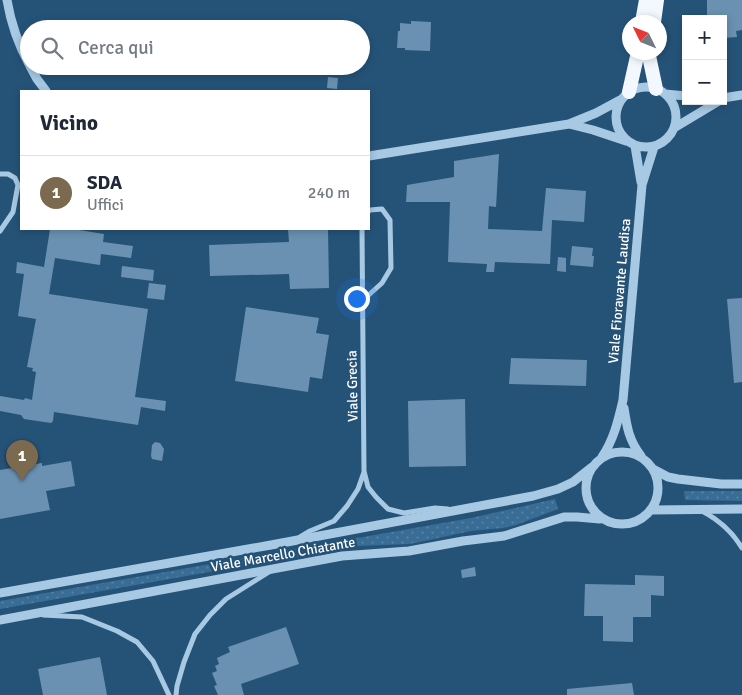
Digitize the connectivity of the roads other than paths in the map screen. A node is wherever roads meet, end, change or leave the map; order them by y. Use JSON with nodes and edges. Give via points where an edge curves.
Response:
{"nodes":[{"id":1,"x":7,"y":0,"type":"edge"},
{"id":2,"x":646,"y":0,"type":"edge"},
{"id":3,"x":657,"y":0,"type":"edge"},
{"id":4,"x":643,"y":15,"type":"edge"},
{"id":5,"x":655,"y":15,"type":"edge"},
{"id":6,"x":20,"y":47,"type":"edge"},
{"id":7,"x":636,"y":60,"type":"edge"},
{"id":8,"x":650,"y":60,"type":"edge"},
{"id":9,"x":35,"y":75,"type":"edge"},
{"id":10,"x":45,"y":90,"type":"edge"},
{"id":11,"x":661,"y":91,"type":"junction"},
{"id":12,"x":625,"y":95,"type":"junction"},
{"id":13,"x":682,"y":95,"type":"edge"},
{"id":14,"x":742,"y":96,"type":"edge"},
{"id":15,"x":727,"y":98,"type":"edge"},
{"id":16,"x":713,"y":105,"type":"edge"},
{"id":17,"x":569,"y":124,"type":"junction"},
{"id":18,"x":674,"y":128,"type":"junction"},
{"id":19,"x":631,"y":144,"type":"junction"},
{"id":20,"x":654,"y":147,"type":"junction"},
{"id":21,"x":370,"y":156,"type":"edge"},
{"id":22,"x":0,"y":174,"type":"edge"},
{"id":23,"x":642,"y":185,"type":"junction"},
{"id":24,"x":370,"y":210,"type":"edge"},
{"id":25,"x":362,"y":230,"type":"edge"},
{"id":26,"x":0,"y":231,"type":"edge"},
{"id":27,"x":362,"y":301,"type":"junction"},
{"id":28,"x":623,"y":400,"type":"junction"},
{"id":29,"x":602,"y":458,"type":"junction"},
{"id":30,"x":643,"y":458,"type":"junction"},
{"id":31,"x":592,"y":467,"type":"junction"},
{"id":32,"x":653,"y":469,"type":"junction"},
{"id":33,"x":364,"y":471,"type":"junction"},
{"id":34,"x":742,"y":484,"type":"edge"},
{"id":35,"x":470,"y":509,"type":"junction"},
{"id":36,"x":699,"y":509,"type":"junction"},
{"id":37,"x":742,"y":509,"type":"edge"},
{"id":38,"x":652,"y":510,"type":"junction"},
{"id":39,"x":600,"y":518,"type":"junction"},
{"id":40,"x":294,"y":541,"type":"junction"},
{"id":41,"x":742,"y":548,"type":"edge"},
{"id":42,"x":274,"y":569,"type":"junction"},
{"id":43,"x":0,"y":593,"type":"edge"},
{"id":44,"x":30,"y":614,"type":"junction"},
{"id":45,"x":0,"y":620,"type":"edge"},
{"id":46,"x":169,"y":695,"type":"edge"},
{"id":47,"x":176,"y":695,"type":"edge"}],
"edges":[{"from":1,"to":6,"type":"street"},
{"from":2,"to":4,"type":"highway"},
{"from":3,"to":5,"type":"highway"},
{"from":7,"to":12,"type":"highway"},
{"from":8,"to":11,"type":"highway"},
{"from":9,"to":10,"type":"street"},
{"from":11,"to":12,"type":"street","via":[[647,87]]},
{"from":11,"to":13,"type":"street"},
{"from":11,"to":18,"type":"street","via":[[675,109]]},
{"from":12,"to":17,"type":"street","via":[[596,113]]},
{"from":12,"to":19,"type":"street","via":[[617,107],[616,126]]},
{"from":14,"to":15,"type":"street"},
{"from":16,"to":18,"type":"street"},
{"from":17,"to":19,"type":"street"},
{"from":17,"to":21,"type":"street"},
{"from":18,"to":20,"type":"street","via":[[670,136]]},
{"from":19,"to":20,"type":"street"},
{"from":19,"to":23,"type":"street","name":"Viale Fioravante Laudisa"},
{"from":20,"to":23,"type":"street","name":"Viale Fioravante Laudisa"},
{"from":22,"to":26,"type":"street","via":[[15,178],[18,185],[13,212]]},
{"from":23,"to":28,"type":"street","name":"Viale Fioravante Laudisa"},
{"from":24,"to":27,"type":"street","via":[[382,209],[390,220],[391,268],[382,283]]},
{"from":25,"to":27,"type":"street","name":"Viale Grecia"},
{"from":27,"to":33,"type":"street","name":"Viale Grecia"},
{"from":28,"to":29,"type":"street","name":"Viale Fioravante Laudisa","via":[[610,446]]},
{"from":28,"to":30,"type":"street","name":"Viale Fioravante Laudisa","via":[[633,444]]},
{"from":29,"to":30,"type":"street","name":"Viale Marcello Chiatante","via":[[623,452]]},
{"from":29,"to":31,"type":"street","name":"Viale Marcello Chiatante"},
{"from":30,"to":32,"type":"street"},
{"from":31,"to":35,"type":"street","name":"Viale Marcello Chiatante","via":[[558,490]]},
{"from":31,"to":39,"type":"street","via":[[585,489],[592,510]]},
{"from":32,"to":34,"type":"street","via":[[678,479]]},
{"from":32,"to":38,"type":"street","via":[[658,490]]},
{"from":33,"to":35,"type":"street","name":"Viale Grecia","via":[[368,487],[388,509],[404,513],[434,508]]},
{"from":33,"to":40,"type":"street","name":"Viale Grecia","via":[[358,489],[334,521]]},
{"from":35,"to":40,"type":"street","name":"Viale Marcello Chiatante"},
{"from":36,"to":37,"type":"street"},
{"from":36,"to":38,"type":"street"},
{"from":36,"to":41,"type":"street","via":[[716,518],[737,538]]},
{"from":38,"to":39,"type":"street","name":"Viale Marcello Chiatante","via":[[644,518],[622,525]]},
{"from":39,"to":42,"type":"street","name":"Viale Marcello Chiatante","via":[[564,517],[504,536],[409,551],[342,556]]},
{"from":40,"to":43,"type":"street","name":"Viale Marcello Chiatante"},
{"from":42,"to":44,"type":"street","name":"Viale Marcello Chiatante"},
{"from":42,"to":47,"type":"street","via":[[226,599],[195,634]]},
{"from":44,"to":45,"type":"street","name":"Viale Marcello Chiatante"},
{"from":44,"to":46,"type":"street","via":[[82,617],[117,630],[137,642],[153,661]]}]}
